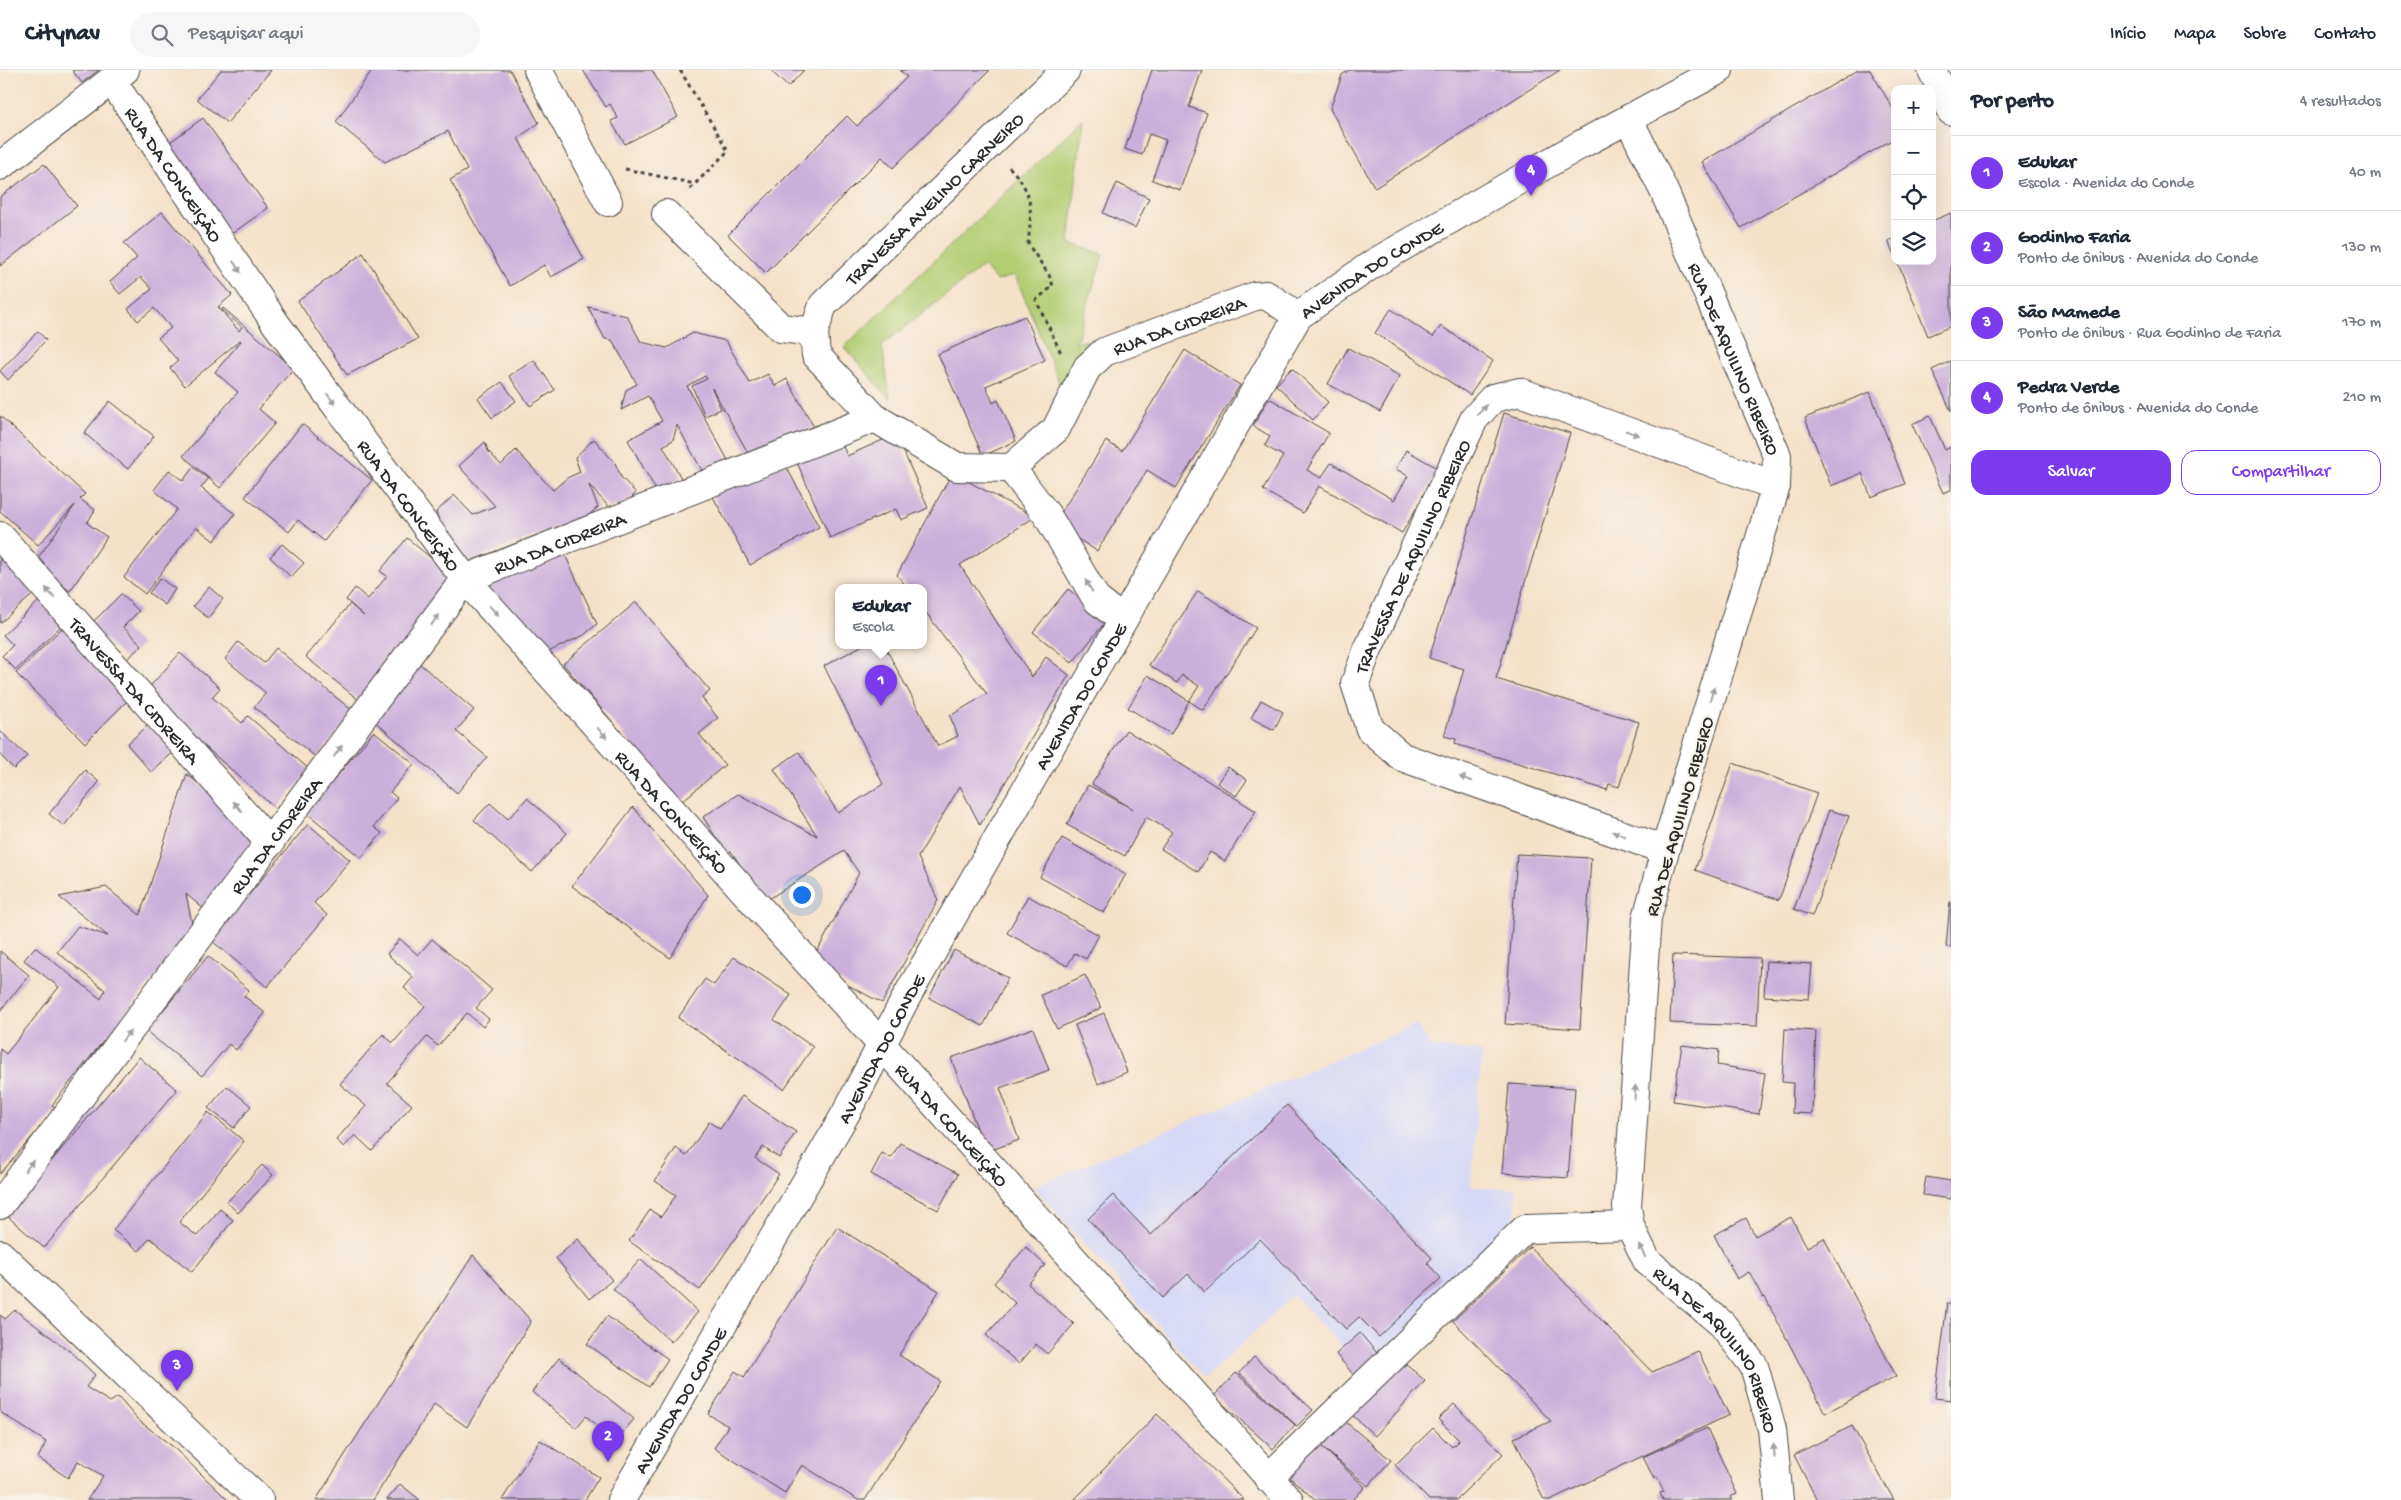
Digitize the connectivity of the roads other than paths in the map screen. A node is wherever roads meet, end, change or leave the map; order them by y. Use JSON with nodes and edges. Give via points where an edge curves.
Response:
{"nodes":[{"id":1,"x":538,"y":70,"type":"edge"},
{"id":2,"x":1066,"y":70,"type":"edge"},
{"id":3,"x":1719,"y":70,"type":"edge"},
{"id":4,"x":1936,"y":72,"type":"edge"},
{"id":5,"x":119,"y":75,"type":"edge"},
{"id":6,"x":1951,"y":111,"type":"edge"},
{"id":7,"x":1629,"y":120,"type":"junction"},
{"id":8,"x":0,"y":166,"type":"edge"},
{"id":9,"x":608,"y":202,"type":"dead end"},
{"id":10,"x":666,"y":214,"type":"road end"},
{"id":11,"x":1298,"y":316,"type":"junction"},
{"id":12,"x":814,"y":332,"type":"junction"},
{"id":13,"x":875,"y":418,"type":"junction"},
{"id":14,"x":1011,"y":468,"type":"junction"},
{"id":15,"x":1776,"y":486,"type":"junction"},
{"id":16,"x":0,"y":536,"type":"edge"},
{"id":17,"x":465,"y":579,"type":"junction"},
{"id":18,"x":1123,"y":620,"type":"junction"},
{"id":19,"x":270,"y":844,"type":"junction"},
{"id":20,"x":1665,"y":850,"type":"junction"},
{"id":21,"x":880,"y":1044,"type":"junction"},
{"id":22,"x":0,"y":1205,"type":"edge"},
{"id":23,"x":1630,"y":1226,"type":"junction"},
{"id":24,"x":0,"y":1254,"type":"edge"},
{"id":25,"x":1268,"y":1478,"type":"junction"},
{"id":26,"x":259,"y":1500,"type":"edge"},
{"id":27,"x":621,"y":1500,"type":"edge"},
{"id":28,"x":1289,"y":1500,"type":"edge"},
{"id":29,"x":1778,"y":1500,"type":"edge"}],
"edges":[{"from":1,"to":9,"type":"street"},
{"from":2,"to":12,"type":"street","name":"TRAVESSA AVELINO CARNEIRO","via":[[823,306]]},
{"from":3,"to":7,"type":"street","name":"AVENIDA DO CONDE"},
{"from":4,"to":6,"type":"street"},
{"from":5,"to":8,"type":"street"},
{"from":5,"to":17,"type":"street","name":"RUA DA CONCEIÇÃO","one_way":true,"via":[[276,324]]},
{"from":7,"to":11,"type":"street","name":"AVENIDA DO CONDE","via":[[1374,263]]},
{"from":7,"to":15,"type":"street","name":"RUA DE AQUILINO RIBEIRO","via":[[1664,191],[1777,456]]},
{"from":10,"to":12,"type":"street","via":[[781,328]]},
{"from":11,"to":14,"type":"street","name":"RUA DA CIDREIRA","via":[[1266,294],[1104,352],[1087,368],[1056,429]]},
{"from":11,"to":18,"type":"street","name":"AVENIDA DO CONDE"},
{"from":12,"to":13,"type":"street","name":"TRAVESSA AVELINO CARNEIRO","via":[[816,355]]},
{"from":13,"to":14,"type":"street","via":[[958,467]]},
{"from":13,"to":17,"type":"street","name":"RUA DA CIDREIRA"},
{"from":18,"to":14,"type":"street","one_way":true,"via":[[1097,600],[1047,515]]},
{"from":20,"to":15,"type":"street","name":"RUA DE AQUILINO RIBEIRO","one_way":true},
{"from":20,"to":15,"type":"street","name":"TRAVESSA DE AQUILINO RIBEIRO","one_way":true,"via":[[1402,756],[1370,729],[1356,682],[1368,649],[1474,419],[1494,398],[1520,392]]},
{"from":19,"to":16,"type":"street","name":"TRAVESSA DA CIDREIRA","one_way":true},
{"from":19,"to":17,"type":"street","name":"RUA DA CIDREIRA","one_way":true},
{"from":17,"to":21,"type":"street","name":"RUA DA CONCEIÇÃO","one_way":true},
{"from":18,"to":21,"type":"street","name":"AVENIDA DO CONDE"},
{"from":22,"to":19,"type":"street","name":"RUA DA CIDREIRA","one_way":true},
{"from":23,"to":20,"type":"street","name":"RUA DE AQUILINO RIBEIRO","one_way":true,"via":[[1627,1207],[1647,918]]},
{"from":21,"to":25,"type":"street","name":"RUA DA CONCEIÇÃO"},
{"from":21,"to":27,"type":"street","name":"AVENIDA DO CONDE","via":[[846,1113]]},
{"from":23,"to":25,"type":"street","via":[[1525,1229]]},
{"from":29,"to":23,"type":"street","name":"RUA DE AQUILINO RIBEIRO","one_way":true,"via":[[1772,1429],[1754,1366],[1722,1324],[1647,1261]]},
{"from":24,"to":26,"type":"street"},
{"from":25,"to":28,"type":"street","name":"RUA DA CONCEIÇÃO"}]}
